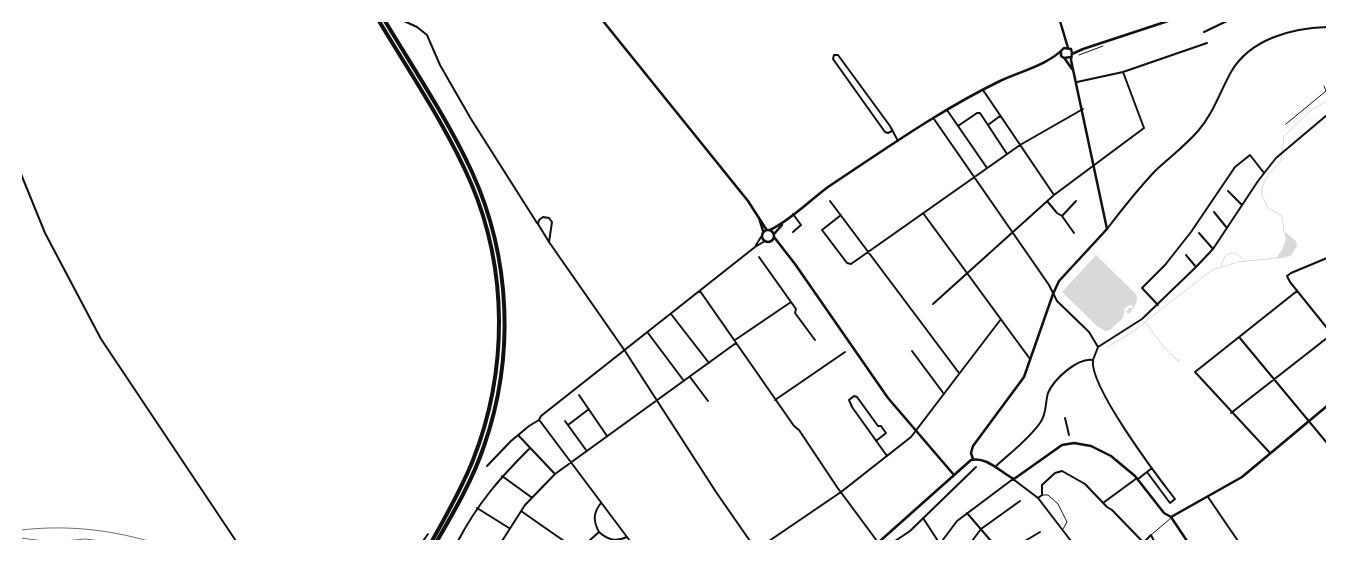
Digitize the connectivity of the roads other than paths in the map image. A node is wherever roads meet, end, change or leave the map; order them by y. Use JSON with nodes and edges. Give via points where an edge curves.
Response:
{"nodes":[{"id":1,"x":379,"y":21,"type":"edge"},
{"id":2,"x":386,"y":21,"type":"edge"},
{"id":3,"x":404,"y":21,"type":"edge"},
{"id":4,"x":603,"y":21,"type":"edge"},
{"id":5,"x":1060,"y":21,"type":"edge"},
{"id":6,"x":1168,"y":21,"type":"edge"},
{"id":7,"x":1227,"y":21,"type":"edge"},
{"id":8,"x":1327,"y":27,"type":"edge"},
{"id":9,"x":1204,"y":32,"type":"dead end"},
{"id":10,"x":1065,"y":40,"type":"junction"},
{"id":11,"x":1207,"y":43,"type":"dead end"},
{"id":12,"x":1103,"y":46,"type":"dead end"},
{"id":13,"x":1069,"y":48,"type":"junction"},
{"id":14,"x":1083,"y":49,"type":"junction"},
{"id":15,"x":1062,"y":50,"type":"junction"},
{"id":16,"x":1072,"y":55,"type":"junction"},
{"id":17,"x":1079,"y":55,"type":"dead end"},
{"id":18,"x":1064,"y":58,"type":"junction"},
{"id":19,"x":1051,"y":59,"type":"junction"},
{"id":20,"x":1074,"y":72,"type":"junction"},
{"id":21,"x":1123,"y":72,"type":"junction"},
{"id":22,"x":1077,"y":82,"type":"junction"},
{"id":23,"x":1324,"y":86,"type":"dead end"},
{"id":24,"x":983,"y":90,"type":"junction"},
{"id":25,"x":866,"y":93,"type":"junction"},
{"id":26,"x":861,"y":97,"type":"junction"},
{"id":27,"x":1083,"y":109,"type":"junction"},
{"id":28,"x":947,"y":110,"type":"junction"},
{"id":29,"x":1327,"y":115,"type":"edge"},
{"id":30,"x":1001,"y":116,"type":"junction"},
{"id":31,"x":934,"y":119,"type":"junction"},
{"id":32,"x":1286,"y":124,"type":"dead end"},
{"id":33,"x":988,"y":125,"type":"junction"},
{"id":34,"x":958,"y":126,"type":"junction"},
{"id":35,"x":892,"y":131,"type":"junction"},
{"id":36,"x":898,"y":141,"type":"junction"},
{"id":37,"x":1020,"y":144,"type":"junction"},
{"id":38,"x":1008,"y":154,"type":"junction"},
{"id":39,"x":1094,"y":165,"type":"junction"},
{"id":40,"x":987,"y":168,"type":"junction"},
{"id":41,"x":1264,"y":172,"type":"junction"},
{"id":42,"x":21,"y":174,"type":"edge"},
{"id":43,"x":974,"y":177,"type":"junction"},
{"id":44,"x":1228,"y":191,"type":"dead end"},
{"id":45,"x":1054,"y":195,"type":"junction"},
{"id":46,"x":830,"y":200,"type":"dead end"},
{"id":47,"x":1047,"y":201,"type":"junction"},
{"id":48,"x":1076,"y":201,"type":"dead end"},
{"id":49,"x":1242,"y":205,"type":"junction"},
{"id":50,"x":1214,"y":212,"type":"dead end"},
{"id":51,"x":923,"y":213,"type":"junction"},
{"id":52,"x":794,"y":214,"type":"junction"},
{"id":53,"x":841,"y":215,"type":"junction"},
{"id":54,"x":1062,"y":216,"type":"junction"},
{"id":55,"x":786,"y":220,"type":"junction"},
{"id":56,"x":538,"y":224,"type":"junction"},
{"id":57,"x":1107,"y":228,"type":"junction"},
{"id":58,"x":1227,"y":228,"type":"junction"},
{"id":59,"x":766,"y":230,"type":"junction"},
{"id":60,"x":793,"y":232,"type":"dead end"},
{"id":61,"x":1012,"y":232,"type":"junction"},
{"id":62,"x":1074,"y":233,"type":"dead end"},
{"id":63,"x":1199,"y":233,"type":"dead end"},
{"id":64,"x":774,"y":236,"type":"junction"},
{"id":65,"x":761,"y":237,"type":"junction"},
{"id":66,"x":765,"y":241,"type":"junction"},
{"id":67,"x":770,"y":241,"type":"junction"},
{"id":68,"x":549,"y":242,"type":"junction"},
{"id":69,"x":780,"y":246,"type":"junction"},
{"id":70,"x":755,"y":247,"type":"junction"},
{"id":71,"x":1213,"y":249,"type":"junction"},
{"id":72,"x":868,"y":251,"type":"junction"},
{"id":73,"x":1186,"y":255,"type":"dead end"},
{"id":74,"x":759,"y":257,"type":"dead end"},
{"id":75,"x":1327,"y":258,"type":"edge"},
{"id":76,"x":1196,"y":267,"type":"junction"},
{"id":77,"x":967,"y":274,"type":"junction"},
{"id":78,"x":700,"y":291,"type":"junction"},
{"id":79,"x":1297,"y":291,"type":"junction"},
{"id":80,"x":1053,"y":294,"type":"junction"},
{"id":81,"x":791,"y":302,"type":"junction"},
{"id":82,"x":933,"y":304,"type":"dead end"},
{"id":83,"x":1158,"y":304,"type":"junction"},
{"id":84,"x":671,"y":314,"type":"junction"},
{"id":85,"x":1001,"y":319,"type":"junction"},
{"id":86,"x":1327,"y":328,"type":"edge"},
{"id":87,"x":647,"y":332,"type":"junction"},
{"id":88,"x":1239,"y":337,"type":"junction"},
{"id":89,"x":1327,"y":338,"type":"edge"},
{"id":90,"x":815,"y":340,"type":"dead end"},
{"id":91,"x":735,"y":342,"type":"junction"},
{"id":92,"x":1098,"y":346,"type":"junction"},
{"id":93,"x":625,"y":351,"type":"junction"},
{"id":94,"x":912,"y":351,"type":"dead end"},
{"id":95,"x":844,"y":352,"type":"dead end"},
{"id":96,"x":1093,"y":360,"type":"junction"},
{"id":97,"x":1031,"y":361,"type":"junction"},
{"id":98,"x":709,"y":363,"type":"junction"},
{"id":99,"x":959,"y":374,"type":"junction"},
{"id":100,"x":690,"y":376,"type":"junction"},
{"id":101,"x":1274,"y":380,"type":"junction"},
{"id":102,"x":684,"y":381,"type":"junction"},
{"id":103,"x":944,"y":394,"type":"junction"},
{"id":104,"x":579,"y":395,"type":"dead end"},
{"id":105,"x":708,"y":400,"type":"dead end"},
{"id":106,"x":775,"y":400,"type":"junction"},
{"id":107,"x":657,"y":401,"type":"junction"},
{"id":108,"x":1327,"y":406,"type":"edge"},
{"id":109,"x":589,"y":409,"type":"junction"},
{"id":110,"x":1231,"y":413,"type":"junction"},
{"id":111,"x":1065,"y":418,"type":"dead end"},
{"id":112,"x":539,"y":420,"type":"junction"},
{"id":113,"x":565,"y":421,"type":"dead end"},
{"id":114,"x":1308,"y":421,"type":"junction"},
{"id":115,"x":568,"y":425,"type":"junction"},
{"id":116,"x":916,"y":431,"type":"junction"},
{"id":117,"x":1069,"y":435,"type":"dead end"},
{"id":118,"x":518,"y":436,"type":"junction"},
{"id":119,"x":607,"y":436,"type":"junction"},
{"id":120,"x":876,"y":440,"type":"junction"},
{"id":121,"x":1327,"y":443,"type":"edge"},
{"id":122,"x":529,"y":448,"type":"junction"},
{"id":123,"x":586,"y":450,"type":"junction"},
{"id":124,"x":1270,"y":453,"type":"junction"},
{"id":125,"x":887,"y":456,"type":"junction"},
{"id":126,"x":973,"y":459,"type":"junction"},
{"id":127,"x":570,"y":462,"type":"junction"},
{"id":128,"x":487,"y":466,"type":"dead end"},
{"id":129,"x":976,"y":467,"type":"dead end"},
{"id":130,"x":995,"y":467,"type":"junction"},
{"id":131,"x":1152,"y":468,"type":"junction"},
{"id":132,"x":1147,"y":472,"type":"junction"},
{"id":133,"x":555,"y":474,"type":"junction"},
{"id":134,"x":954,"y":475,"type":"junction"},
{"id":135,"x":502,"y":476,"type":"junction"},
{"id":136,"x":1013,"y":479,"type":"junction"},
{"id":137,"x":1137,"y":479,"type":"junction"},
{"id":138,"x":841,"y":492,"type":"junction"},
{"id":139,"x":1042,"y":495,"type":"junction"},
{"id":140,"x":1207,"y":496,"type":"junction"},
{"id":141,"x":531,"y":497,"type":"junction"},
{"id":142,"x":1038,"y":498,"type":"junction"},
{"id":143,"x":1175,"y":499,"type":"junction"},
{"id":144,"x":1020,"y":501,"type":"dead end"},
{"id":145,"x":1178,"y":502,"type":"dead end"},
{"id":146,"x":601,"y":503,"type":"junction"},
{"id":147,"x":1104,"y":504,"type":"junction"},
{"id":148,"x":477,"y":508,"type":"junction"},
{"id":149,"x":521,"y":511,"type":"junction"},
{"id":150,"x":967,"y":512,"type":"junction"},
{"id":151,"x":1171,"y":517,"type":"junction"},
{"id":152,"x":924,"y":518,"type":"junction"},
{"id":153,"x":509,"y":528,"type":"junction"},
{"id":154,"x":981,"y":529,"type":"junction"},
{"id":155,"x":1062,"y":530,"type":"junction"},
{"id":156,"x":599,"y":532,"type":"junction"},
{"id":157,"x":1040,"y":532,"type":"dead end"},
{"id":158,"x":428,"y":534,"type":"dead end"},
{"id":159,"x":1151,"y":536,"type":"junction"},
{"id":160,"x":627,"y":537,"type":"junction"},
{"id":161,"x":236,"y":541,"type":"edge"},
{"id":162,"x":423,"y":541,"type":"edge"},
{"id":163,"x":432,"y":541,"type":"edge"},
{"id":164,"x":438,"y":541,"type":"edge"},
{"id":165,"x":458,"y":541,"type":"edge"},
{"id":166,"x":502,"y":541,"type":"edge"},
{"id":167,"x":564,"y":541,"type":"edge"},
{"id":168,"x":589,"y":541,"type":"edge"},
{"id":169,"x":630,"y":541,"type":"edge"},
{"id":170,"x":750,"y":541,"type":"edge"},
{"id":171,"x":769,"y":541,"type":"edge"},
{"id":172,"x":878,"y":541,"type":"edge"},
{"id":173,"x":896,"y":541,"type":"edge"},
{"id":174,"x":938,"y":541,"type":"edge"},
{"id":175,"x":942,"y":541,"type":"edge"},
{"id":176,"x":972,"y":541,"type":"edge"},
{"id":177,"x":991,"y":541,"type":"edge"},
{"id":178,"x":1026,"y":541,"type":"edge"},
{"id":179,"x":1070,"y":541,"type":"edge"},
{"id":180,"x":1144,"y":541,"type":"edge"},
{"id":181,"x":1154,"y":541,"type":"edge"},
{"id":182,"x":1187,"y":541,"type":"edge"},
{"id":183,"x":1238,"y":541,"type":"edge"}],
"edges":[{"from":1,"to":163,"type":"highway","via":[[471,182],[495,262],[499,341],[490,408],[467,475]]},
{"from":2,"to":164,"type":"highway","via":[[458,144],[476,182],[500,260],[505,304],[503,363],[492,421],[472,476]]},
{"from":3,"to":56,"type":"street","via":[[426,35],[471,119]]},
{"from":4,"to":59,"type":"main road","via":[[747,199]]},
{"from":5,"to":10,"type":"main road"},
{"from":6,"to":14,"type":"main road"},
{"from":7,"to":9,"type":"street"},
{"from":8,"to":57,"type":"street","via":[[1285,33],[1247,53],[1231,72],[1203,126],[1136,192]]},
{"from":10,"to":13,"type":"main road"},
{"from":10,"to":15,"type":"main road"},
{"from":11,"to":21,"type":"street"},
{"from":12,"to":17,"type":"street"},
{"from":13,"to":14,"type":"main road"},
{"from":13,"to":15,"type":"main road"},
{"from":13,"to":16,"type":"main road"},
{"from":14,"to":16,"type":"main road"},
{"from":15,"to":18,"type":"main road"},
{"from":15,"to":19,"type":"main road"},
{"from":16,"to":18,"type":"main road"},
{"from":16,"to":20,"type":"main road"},
{"from":18,"to":19,"type":"main road"},
{"from":18,"to":20,"type":"main road"},
{"from":19,"to":24,"type":"main road"},
{"from":20,"to":22,"type":"main road"},
{"from":21,"to":22,"type":"street"},
{"from":21,"to":39,"type":"street","via":[[1144,128]]},
{"from":22,"to":27,"type":"main road"},
{"from":23,"to":32,"type":"street","via":[[1326,92]]},
{"from":24,"to":28,"type":"main road"},
{"from":24,"to":30,"type":"street"},
{"from":25,"to":26,"type":"street"},
{"from":25,"to":26,"type":"street","via":[[838,55],[834,55],[833,59]]},
{"from":25,"to":35,"type":"street"},
{"from":26,"to":35,"type":"street","via":[[886,133]]},
{"from":27,"to":37,"type":"street"},
{"from":27,"to":39,"type":"main road"},
{"from":28,"to":31,"type":"main road"},
{"from":28,"to":34,"type":"street"},
{"from":29,"to":41,"type":"street"},
{"from":30,"to":33,"type":"street"},
{"from":30,"to":37,"type":"street"},
{"from":31,"to":36,"type":"main road"},
{"from":31,"to":43,"type":"street"},
{"from":33,"to":34,"type":"street","via":[[978,113]]},
{"from":33,"to":38,"type":"street"},
{"from":34,"to":40,"type":"street"},
{"from":35,"to":36,"type":"street"},
{"from":36,"to":52,"type":"main road"},
{"from":37,"to":38,"type":"street"},
{"from":37,"to":45,"type":"street"},
{"from":38,"to":40,"type":"street"},
{"from":39,"to":45,"type":"street"},
{"from":39,"to":57,"type":"main road"},
{"from":40,"to":43,"type":"street"},
{"from":41,"to":49,"type":"street"},
{"from":41,"to":83,"type":"street","via":[[1250,154],[1235,167],[1191,232],[1142,288]]},
{"from":42,"to":161,"type":"street","via":[[49,241],[99,336]]},
{"from":43,"to":51,"type":"street"},
{"from":43,"to":61,"type":"street"},
{"from":44,"to":49,"type":"street"},
{"from":45,"to":47,"type":"street"},
{"from":46,"to":53,"type":"street"},
{"from":47,"to":54,"type":"street"},
{"from":47,"to":61,"type":"street"},
{"from":48,"to":54,"type":"street"},
{"from":49,"to":58,"type":"street"},
{"from":50,"to":58,"type":"street"},
{"from":51,"to":72,"type":"street"},
{"from":51,"to":77,"type":"street"},
{"from":52,"to":55,"type":"main road"},
{"from":52,"to":60,"type":"street","via":[[801,225]]},
{"from":53,"to":72,"type":"street"},
{"from":53,"to":72,"type":"street","via":[[822,230],[847,263],[851,264]]},
{"from":54,"to":62,"type":"street"},
{"from":55,"to":59,"type":"main road"},
{"from":55,"to":64,"type":"main road"},
{"from":56,"to":68,"type":"street"},
{"from":56,"to":68,"type":"street","via":[[544,217],[551,221]]},
{"from":57,"to":80,"type":"main road","via":[[1059,281]]},
{"from":58,"to":71,"type":"street"},
{"from":59,"to":64,"type":"main road"},
{"from":59,"to":65,"type":"main road"},
{"from":61,"to":77,"type":"street"},
{"from":61,"to":80,"type":"street"},
{"from":63,"to":71,"type":"street"},
{"from":64,"to":67,"type":"main road"},
{"from":64,"to":69,"type":"main road"},
{"from":65,"to":66,"type":"main road"},
{"from":65,"to":70,"type":"street"},
{"from":66,"to":67,"type":"main road"},
{"from":66,"to":70,"type":"street"},
{"from":67,"to":69,"type":"main road"},
{"from":68,"to":93,"type":"street"},
{"from":69,"to":116,"type":"main road","via":[[874,379]]},
{"from":70,"to":78,"type":"street"},
{"from":71,"to":76,"type":"street"},
{"from":72,"to":99,"type":"street"},
{"from":73,"to":76,"type":"street"},
{"from":74,"to":81,"type":"street"},
{"from":75,"to":79,"type":"street","via":[[1287,276]]},
{"from":76,"to":83,"type":"street"},
{"from":77,"to":82,"type":"street"},
{"from":77,"to":85,"type":"street"},
{"from":78,"to":84,"type":"street"},
{"from":78,"to":91,"type":"street"},
{"from":79,"to":86,"type":"street"},
{"from":79,"to":88,"type":"street"},
{"from":80,"to":92,"type":"street"},
{"from":80,"to":97,"type":"main road"},
{"from":81,"to":90,"type":"street"},
{"from":81,"to":91,"type":"street"},
{"from":83,"to":92,"type":"street","via":[[1129,328]]},
{"from":84,"to":87,"type":"street"},
{"from":84,"to":98,"type":"street"},
{"from":85,"to":97,"type":"street"},
{"from":85,"to":99,"type":"street"},
{"from":87,"to":93,"type":"street"},
{"from":87,"to":102,"type":"street"},
{"from":88,"to":101,"type":"street"},
{"from":88,"to":110,"type":"street","via":[[1195,374]]},
{"from":89,"to":101,"type":"street"},
{"from":91,"to":98,"type":"street"},
{"from":91,"to":106,"type":"street"},
{"from":92,"to":96,"type":"street"},
{"from":93,"to":107,"type":"street"},
{"from":93,"to":112,"type":"street"},
{"from":94,"to":103,"type":"street"},
{"from":95,"to":106,"type":"street"},
{"from":96,"to":130,"type":"street","via":[[1077,364],[1053,385],[1039,424]]},
{"from":96,"to":131,"type":"street","via":[[1093,370],[1105,396]]},
{"from":97,"to":126,"type":"main road","via":[[1024,377],[973,446]]},
{"from":98,"to":100,"type":"street"},
{"from":99,"to":103,"type":"street"},
{"from":100,"to":102,"type":"street"},
{"from":100,"to":105,"type":"street"},
{"from":101,"to":110,"type":"street"},
{"from":101,"to":114,"type":"street"},
{"from":102,"to":107,"type":"street"},
{"from":103,"to":116,"type":"street"},
{"from":104,"to":109,"type":"street"},
{"from":106,"to":138,"type":"street"},
{"from":107,"to":119,"type":"street"},
{"from":107,"to":170,"type":"street"},
{"from":108,"to":114,"type":"main road"},
{"from":109,"to":115,"type":"street"},
{"from":109,"to":119,"type":"street"},
{"from":110,"to":124,"type":"street"},
{"from":111,"to":117,"type":"street"},
{"from":112,"to":118,"type":"street"},
{"from":112,"to":127,"type":"street"},
{"from":113,"to":115,"type":"street"},
{"from":114,"to":121,"type":"street"},
{"from":114,"to":124,"type":"main road"},
{"from":115,"to":123,"type":"street"},
{"from":116,"to":125,"type":"street"},
{"from":116,"to":134,"type":"main road"},
{"from":118,"to":122,"type":"street"},
{"from":118,"to":128,"type":"street"},
{"from":119,"to":123,"type":"street"},
{"from":120,"to":120,"type":"street","via":[[849,402],[854,396],[886,432]]},
{"from":120,"to":125,"type":"street"},
{"from":122,"to":133,"type":"street"},
{"from":122,"to":135,"type":"street"},
{"from":123,"to":127,"type":"street"},
{"from":124,"to":140,"type":"main road","via":[[1242,476]]},
{"from":125,"to":138,"type":"street"},
{"from":126,"to":130,"type":"main road"},
{"from":126,"to":134,"type":"main road"},
{"from":127,"to":133,"type":"street"},
{"from":127,"to":146,"type":"street"},
{"from":129,"to":152,"type":"street"},
{"from":130,"to":136,"type":"main road"},
{"from":131,"to":132,"type":"street"},
{"from":131,"to":143,"type":"street"},
{"from":132,"to":137,"type":"street"},
{"from":132,"to":143,"type":"street","via":[[1170,503]]},
{"from":133,"to":141,"type":"street"},
{"from":134,"to":172,"type":"main road"},
{"from":135,"to":141,"type":"street"},
{"from":135,"to":148,"type":"street"},
{"from":136,"to":137,"type":"main road","via":[[1070,441],[1105,452]]},
{"from":136,"to":142,"type":"street"},
{"from":136,"to":150,"type":"street"},
{"from":137,"to":147,"type":"street"},
{"from":137,"to":151,"type":"main road","via":[[1164,513]]},
{"from":138,"to":171,"type":"street"},
{"from":138,"to":172,"type":"street"},
{"from":139,"to":142,"type":"street"},
{"from":139,"to":147,"type":"street","via":[[1042,485],[1062,471],[1085,484]]},
{"from":139,"to":155,"type":"street","via":[[1050,496],[1062,510],[1067,522]]},
{"from":140,"to":151,"type":"main road"},
{"from":140,"to":183,"type":"street"},
{"from":141,"to":149,"type":"street"},
{"from":142,"to":155,"type":"street"},
{"from":143,"to":145,"type":"street"},
{"from":144,"to":154,"type":"street"},
{"from":146,"to":156,"type":"street","via":[[595,515]]},
{"from":146,"to":160,"type":"street"},
{"from":147,"to":180,"type":"street"},
{"from":148,"to":153,"type":"street"},
{"from":148,"to":165,"type":"street"},
{"from":149,"to":153,"type":"street"},
{"from":149,"to":167,"type":"street"},
{"from":150,"to":154,"type":"street"},
{"from":150,"to":175,"type":"street"},
{"from":151,"to":159,"type":"street"},
{"from":151,"to":182,"type":"main road"},
{"from":152,"to":173,"type":"street"},
{"from":152,"to":174,"type":"street"},
{"from":153,"to":166,"type":"street"},
{"from":154,"to":176,"type":"street"},
{"from":154,"to":177,"type":"street"},
{"from":155,"to":179,"type":"street"},
{"from":156,"to":160,"type":"street","via":[[614,540]]},
{"from":156,"to":168,"type":"street"},
{"from":157,"to":178,"type":"street"},
{"from":158,"to":162,"type":"street"},
{"from":159,"to":180,"type":"street"},
{"from":159,"to":181,"type":"street"},
{"from":160,"to":169,"type":"street"}]}
